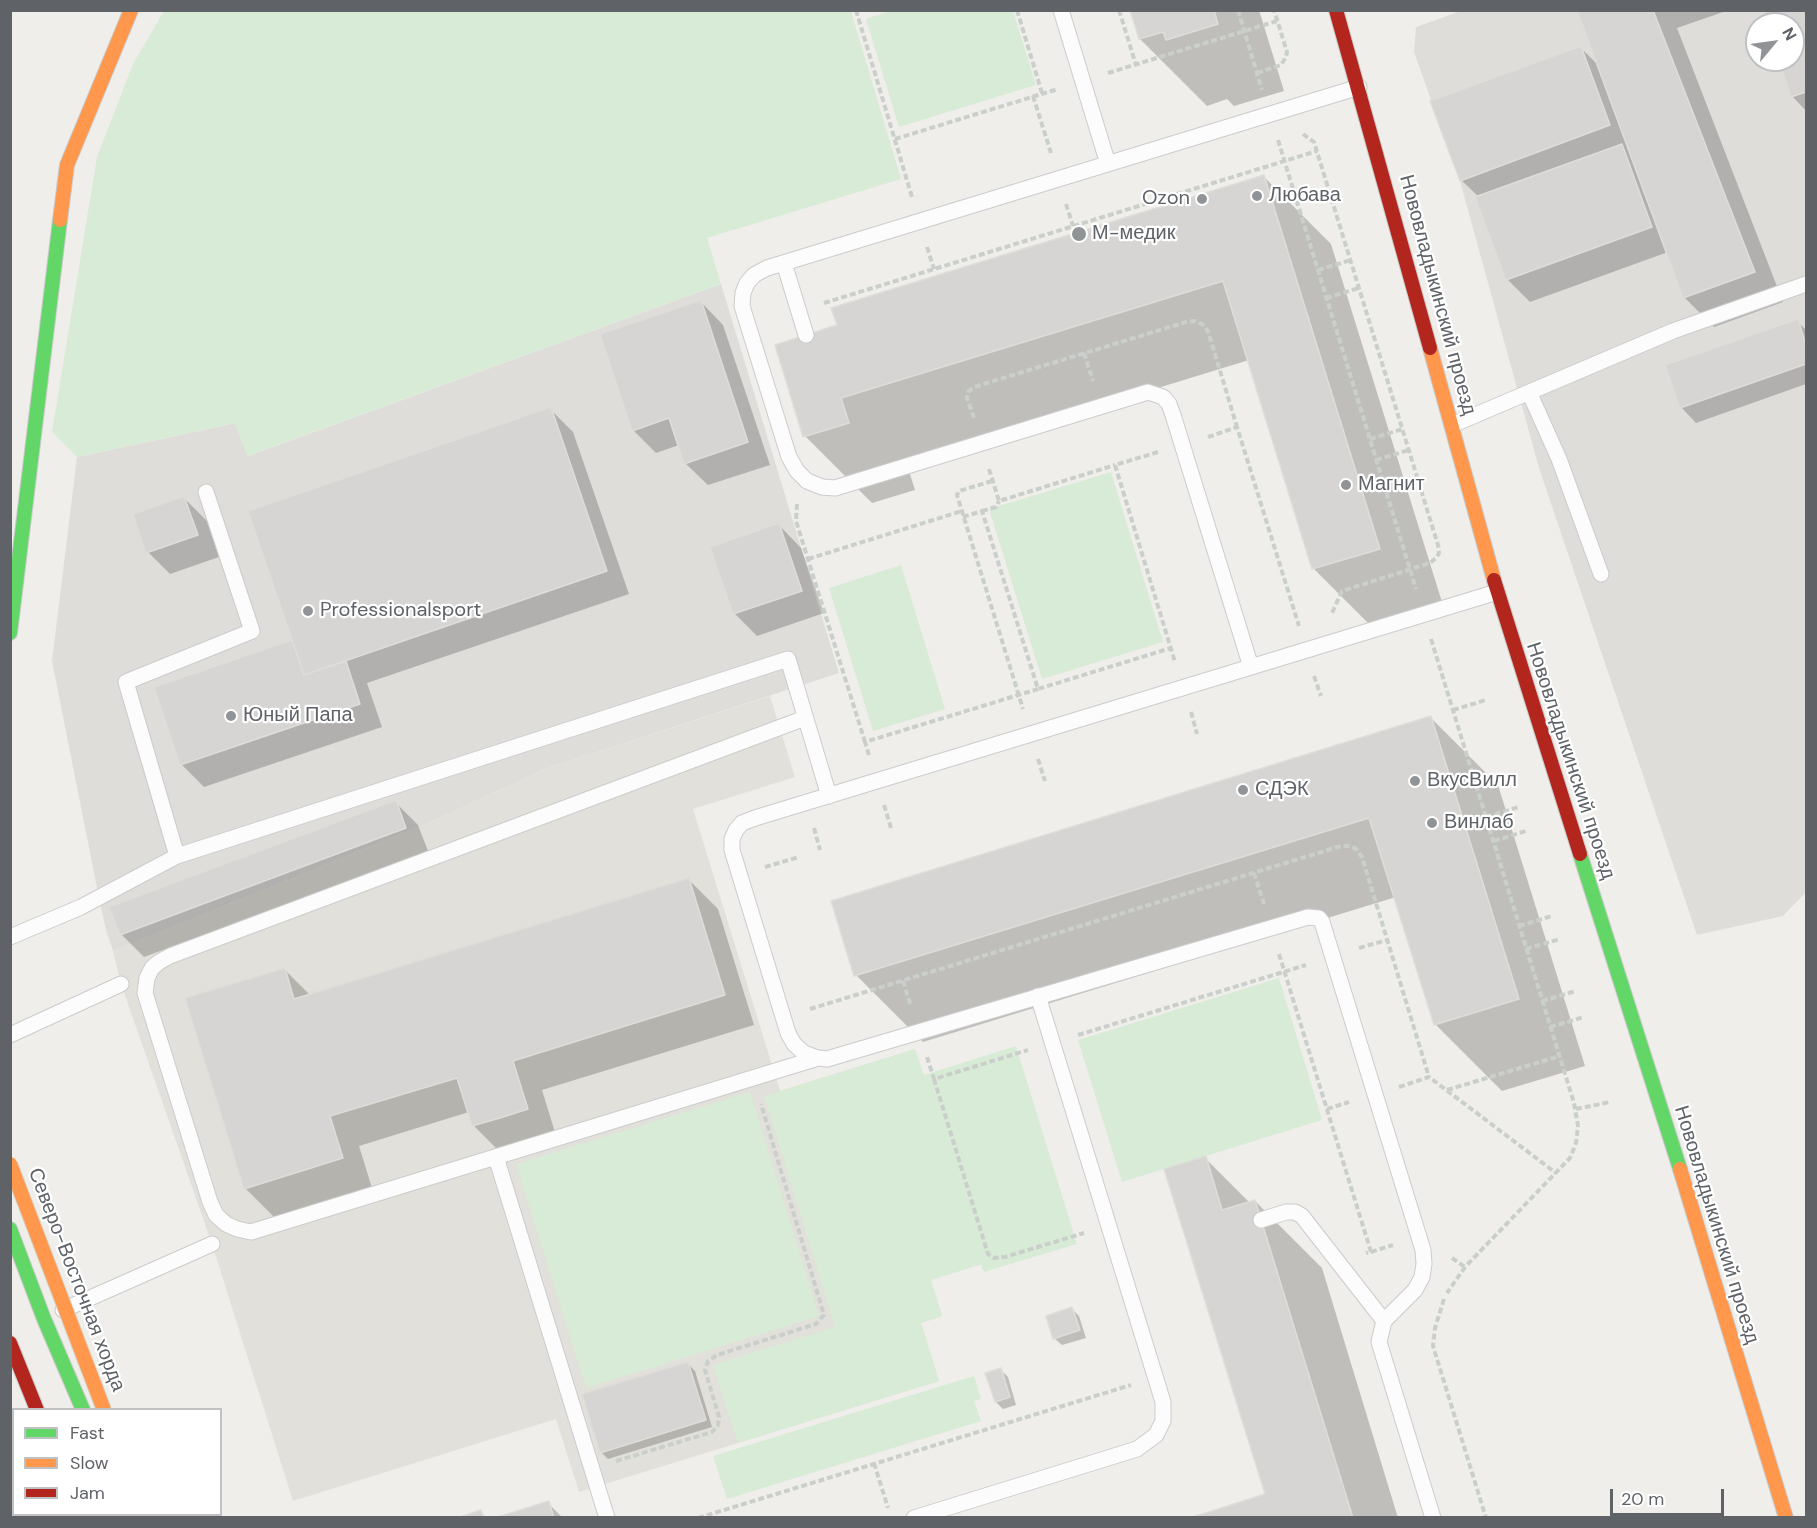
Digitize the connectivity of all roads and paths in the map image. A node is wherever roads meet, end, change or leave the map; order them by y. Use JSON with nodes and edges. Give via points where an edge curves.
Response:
{"nodes":[{"id":1,"x":131,"y":10,"type":"edge"},
{"id":2,"x":856,"y":10,"type":"edge"},
{"id":3,"x":1017,"y":10,"type":"edge"},
{"id":4,"x":1061,"y":10,"type":"edge"},
{"id":5,"x":1119,"y":10,"type":"edge"},
{"id":6,"x":1238,"y":10,"type":"edge"},
{"id":7,"x":1274,"y":10,"type":"edge"},
{"id":8,"x":1336,"y":10,"type":"edge"},
{"id":9,"x":1277,"y":21,"type":"junction"},
{"id":10,"x":1244,"y":31,"type":"junction"},
{"id":11,"x":1136,"y":64,"type":"junction"},
{"id":12,"x":1257,"y":73,"type":"junction"},
{"id":13,"x":1082,"y":81,"type":"junction"},
{"id":14,"x":1359,"y":87,"type":"junction"},
{"id":15,"x":1042,"y":93,"type":"junction"},
{"id":16,"x":1033,"y":96,"type":"junction"},
{"id":17,"x":1270,"y":114,"type":"junction"},
{"id":18,"x":1042,"y":126,"type":"dead end"},
{"id":19,"x":1296,"y":134,"type":"dead end"},
{"id":20,"x":1287,"y":137,"type":"dead end"},
{"id":21,"x":895,"y":139,"type":"junction"},
{"id":22,"x":1277,"y":140,"type":"junction"},
{"id":23,"x":1317,"y":151,"type":"junction"},
{"id":24,"x":1284,"y":161,"type":"junction"},
{"id":25,"x":1108,"y":164,"type":"junction"},
{"id":26,"x":903,"y":169,"type":"dead end"},
{"id":27,"x":1077,"y":201,"type":"dead end"},
{"id":28,"x":1055,"y":208,"type":"dead end"},
{"id":29,"x":938,"y":244,"type":"dead end"},
{"id":30,"x":927,"y":248,"type":"dead end"},
{"id":31,"x":1351,"y":260,"type":"junction"},
{"id":32,"x":784,"y":263,"type":"junction"},
{"id":33,"x":1318,"y":270,"type":"junction"},
{"id":34,"x":1806,"y":285,"type":"edge"},
{"id":35,"x":1359,"y":288,"type":"junction"},
{"id":36,"x":1326,"y":298,"type":"junction"},
{"id":37,"x":798,"y":311,"type":"junction"},
{"id":38,"x":806,"y":335,"type":"dead end"},
{"id":39,"x":1530,"y":392,"type":"junction"},
{"id":40,"x":1452,"y":425,"type":"junction"},
{"id":41,"x":1238,"y":427,"type":"junction"},
{"id":42,"x":1403,"y":429,"type":"junction"},
{"id":43,"x":1370,"y":439,"type":"junction"},
{"id":44,"x":981,"y":443,"type":"junction"},
{"id":45,"x":1183,"y":444,"type":"junction"},
{"id":46,"x":1409,"y":450,"type":"junction"},
{"id":47,"x":1376,"y":460,"type":"junction"},
{"id":48,"x":1115,"y":465,"type":"junction"},
{"id":49,"x":807,"y":481,"type":"junction"},
{"id":50,"x":992,"y":481,"type":"junction"},
{"id":51,"x":206,"y":492,"type":"dead end"},
{"id":52,"x":999,"y":501,"type":"junction"},
{"id":53,"x":962,"y":511,"type":"junction"},
{"id":54,"x":982,"y":511,"type":"junction"},
{"id":55,"x":963,"y":517,"type":"junction"},
{"id":56,"x":808,"y":559,"type":"junction"},
{"id":57,"x":1410,"y":569,"type":"junction"},
{"id":58,"x":1602,"y":574,"type":"dead end"},
{"id":59,"x":1284,"y":578,"type":"dead end"},
{"id":60,"x":1497,"y":592,"type":"junction"},
{"id":61,"x":1424,"y":614,"type":"junction"},
{"id":62,"x":1329,"y":615,"type":"dead end"},
{"id":63,"x":1309,"y":622,"type":"dead end"},
{"id":64,"x":1299,"y":625,"type":"dead end"},
{"id":65,"x":10,"y":633,"type":"edge"},
{"id":66,"x":1171,"y":648,"type":"junction"},
{"id":67,"x":1173,"y":656,"type":"dead end"},
{"id":68,"x":1251,"y":667,"type":"junction"},
{"id":69,"x":1038,"y":689,"type":"junction"},
{"id":70,"x":1018,"y":695,"type":"junction"},
{"id":71,"x":1486,"y":700,"type":"dead end"},
{"id":72,"x":1021,"y":703,"type":"dead end"},
{"id":73,"x":1454,"y":710,"type":"junction"},
{"id":74,"x":805,"y":718,"type":"junction"},
{"id":75,"x":865,"y":742,"type":"junction"},
{"id":76,"x":867,"y":750,"type":"dead end"},
{"id":77,"x":829,"y":796,"type":"junction"},
{"id":78,"x":1519,"y":807,"type":"dead end"},
{"id":79,"x":1486,"y":817,"type":"junction"},
{"id":80,"x":812,"y":825,"type":"dead end"},
{"id":81,"x":1526,"y":831,"type":"dead end"},
{"id":82,"x":1494,"y":841,"type":"junction"},
{"id":83,"x":820,"y":850,"type":"dead end"},
{"id":84,"x":177,"y":856,"type":"junction"},
{"id":85,"x":799,"y":857,"type":"dead end"},
{"id":86,"x":1254,"y":873,"type":"dead end"},
{"id":87,"x":740,"y":875,"type":"junction"},
{"id":88,"x":1552,"y":916,"type":"dead end"},
{"id":89,"x":1519,"y":926,"type":"junction"},
{"id":90,"x":1271,"y":927,"type":"junction"},
{"id":91,"x":10,"y":937,"type":"edge"},
{"id":92,"x":1560,"y":939,"type":"dead end"},
{"id":93,"x":1387,"y":940,"type":"dead end"},
{"id":94,"x":1526,"y":949,"type":"junction"},
{"id":95,"x":1333,"y":956,"type":"junction"},
{"id":96,"x":1285,"y":971,"type":"junction"},
{"id":97,"x":903,"y":981,"type":"dead end"},
{"id":98,"x":121,"y":984,"type":"dead end"},
{"id":99,"x":1576,"y":991,"type":"dead end"},
{"id":100,"x":1038,"y":996,"type":"junction"},
{"id":101,"x":1542,"y":1001,"type":"junction"},
{"id":102,"x":1584,"y":1017,"type":"dead end"},
{"id":103,"x":1550,"y":1027,"type":"junction"},
{"id":104,"x":919,"y":1032,"type":"junction"},
{"id":105,"x":10,"y":1035,"type":"edge"},
{"id":106,"x":1052,"y":1043,"type":"junction"},
{"id":107,"x":1560,"y":1056,"type":"junction"},
{"id":108,"x":818,"y":1058,"type":"junction"},
{"id":109,"x":753,"y":1078,"type":"junction"},
{"id":110,"x":934,"y":1079,"type":"junction"},
{"id":111,"x":1447,"y":1090,"type":"dead end"},
{"id":112,"x":1455,"y":1097,"type":"dead end"},
{"id":113,"x":1610,"y":1102,"type":"dead end"},
{"id":114,"x":1576,"y":1109,"type":"junction"},
{"id":115,"x":496,"y":1157,"type":"junction"},
{"id":116,"x":10,"y":1164,"type":"edge"},
{"id":117,"x":1556,"y":1173,"type":"junction"},
{"id":118,"x":1261,"y":1220,"type":"dead end"},
{"id":119,"x":1108,"y":1226,"type":"junction"},
{"id":120,"x":10,"y":1229,"type":"edge"},
{"id":121,"x":212,"y":1244,"type":"dead end"},
{"id":122,"x":1338,"y":1262,"type":"junction"},
{"id":123,"x":44,"y":1319,"type":"junction"},
{"id":124,"x":1384,"y":1321,"type":"junction"},
{"id":125,"x":10,"y":1343,"type":"edge"},
{"id":126,"x":1155,"y":1377,"type":"junction"},
{"id":127,"x":36,"y":1408,"type":"edge"},
{"id":128,"x":81,"y":1408,"type":"edge"},
{"id":129,"x":103,"y":1408,"type":"edge"},
{"id":130,"x":874,"y":1463,"type":"junction"},
{"id":131,"x":592,"y":1468,"type":"junction"},
{"id":132,"x":607,"y":1518,"type":"edge"},
{"id":133,"x":698,"y":1518,"type":"edge"},
{"id":134,"x":891,"y":1518,"type":"edge"},
{"id":135,"x":914,"y":1518,"type":"edge"},
{"id":136,"x":1433,"y":1518,"type":"edge"},
{"id":137,"x":1486,"y":1518,"type":"edge"},
{"id":138,"x":1786,"y":1518,"type":"edge"}],
"edges":[{"from":1,"to":65,"type":"street","via":[[67,165]]},
{"from":2,"to":21,"type":"path"},
{"from":3,"to":15,"type":"path"},
{"from":4,"to":13,"type":"lane"},
{"from":5,"to":11,"type":"path"},
{"from":6,"to":10,"type":"path"},
{"from":7,"to":9,"type":"path"},
{"from":8,"to":14,"type":"street","name":"Нововладыкинский проезд"},
{"from":9,"to":10,"type":"path"},
{"from":9,"to":12,"type":"path","via":[[1287,52],[1285,61]]},
{"from":10,"to":11,"type":"path"},
{"from":10,"to":12,"type":"path"},
{"from":11,"to":13,"type":"path"},
{"from":12,"to":17,"type":"path"},
{"from":13,"to":15,"type":"path"},
{"from":13,"to":25,"type":"lane"},
{"from":14,"to":17,"type":"lane"},
{"from":14,"to":40,"type":"street","name":"Нововладыкинский проезд"},
{"from":15,"to":16,"type":"path"},
{"from":16,"to":18,"type":"path"},
{"from":16,"to":21,"type":"path"},
{"from":17,"to":22,"type":"path"},
{"from":17,"to":25,"type":"lane"},
{"from":19,"to":23,"type":"path","via":[[1309,137]]},
{"from":20,"to":22,"type":"path"},
{"from":21,"to":26,"type":"path"},
{"from":22,"to":24,"type":"path"},
{"from":23,"to":24,"type":"path"},
{"from":23,"to":31,"type":"path"},
{"from":24,"to":33,"type":"path"},
{"from":24,"to":37,"type":"path"},
{"from":25,"to":32,"type":"lane"},
{"from":27,"to":28,"type":"path"},
{"from":29,"to":30,"type":"path"},
{"from":31,"to":33,"type":"path"},
{"from":31,"to":35,"type":"path"},
{"from":32,"to":37,"type":"lane"},
{"from":32,"to":49,"type":"lane","via":[[754,275],[743,293],[742,306],[789,456]]},
{"from":33,"to":36,"type":"path"},
{"from":34,"to":39,"type":"lane","via":[[1673,331]]},
{"from":35,"to":36,"type":"path"},
{"from":35,"to":42,"type":"path"},
{"from":36,"to":43,"type":"path"},
{"from":37,"to":38,"type":"lane"},
{"from":39,"to":40,"type":"lane"},
{"from":39,"to":58,"type":"lane"},
{"from":40,"to":60,"type":"street","name":"Нововладыкинский проезд"},
{"from":41,"to":44,"type":"path","via":[[1208,331],[1195,321],[974,387],[967,398]]},
{"from":41,"to":45,"type":"path"},
{"from":41,"to":59,"type":"path"},
{"from":42,"to":43,"type":"path"},
{"from":42,"to":46,"type":"path"},
{"from":43,"to":47,"type":"path"},
{"from":44,"to":45,"type":"lane","via":[[1148,392],[1163,397],[1169,404]]},
{"from":44,"to":49,"type":"lane","via":[[835,488]]},
{"from":44,"to":50,"type":"path"},
{"from":45,"to":48,"type":"path"},
{"from":45,"to":68,"type":"lane"},
{"from":46,"to":47,"type":"path"},
{"from":46,"to":57,"type":"path","via":[[1439,553],[1430,563]]},
{"from":47,"to":57,"type":"path"},
{"from":48,"to":52,"type":"path"},
{"from":48,"to":66,"type":"path"},
{"from":49,"to":56,"type":"path","via":[[795,512]]},
{"from":50,"to":52,"type":"path"},
{"from":50,"to":53,"type":"path","via":[[958,492]]},
{"from":51,"to":84,"type":"lane","via":[[252,631],[126,682]]},
{"from":52,"to":54,"type":"path","via":[[996,507]]},
{"from":53,"to":55,"type":"path"},
{"from":53,"to":56,"type":"path"},
{"from":54,"to":55,"type":"path"},
{"from":54,"to":69,"type":"path"},
{"from":55,"to":70,"type":"path"},
{"from":56,"to":75,"type":"path"},
{"from":57,"to":61,"type":"path"},
{"from":57,"to":62,"type":"path","via":[[1342,591]]},
{"from":60,"to":61,"type":"lane"},
{"from":60,"to":138,"type":"street","name":"Нововладыкинский проезд"},
{"from":61,"to":68,"type":"lane"},
{"from":61,"to":73,"type":"path"},
{"from":63,"to":64,"type":"path"},
{"from":66,"to":67,"type":"path"},
{"from":66,"to":69,"type":"path"},
{"from":68,"to":77,"type":"lane"},
{"from":69,"to":70,"type":"path"},
{"from":70,"to":72,"type":"path"},
{"from":70,"to":75,"type":"path"},
{"from":71,"to":73,"type":"path"},
{"from":73,"to":79,"type":"path"},
{"from":74,"to":77,"type":"lane"},
{"from":74,"to":84,"type":"lane","via":[[788,659]]},
{"from":74,"to":115,"type":"lane","via":[[170,956],[152,968],[146,993],[210,1202],[226,1224],[251,1232]]},
{"from":75,"to":76,"type":"path"},
{"from":77,"to":87,"type":"lane","via":[[742,823],[732,839]]},
{"from":78,"to":79,"type":"path"},
{"from":79,"to":82,"type":"path"},
{"from":80,"to":83,"type":"path"},
{"from":81,"to":82,"type":"path"},
{"from":82,"to":89,"type":"path"},
{"from":84,"to":91,"type":"lane","via":[[81,907]]},
{"from":85,"to":87,"type":"path"},
{"from":86,"to":90,"type":"path"},
{"from":87,"to":108,"type":"lane","via":[[788,1033],[804,1053]]},
{"from":88,"to":89,"type":"path"},
{"from":89,"to":94,"type":"path"},
{"from":90,"to":95,"type":"lane","via":[[1308,916],[1319,918]]},
{"from":90,"to":96,"type":"path"},
{"from":90,"to":100,"type":"lane"},
{"from":92,"to":94,"type":"path"},
{"from":93,"to":95,"type":"path"},
{"from":94,"to":101,"type":"path"},
{"from":95,"to":96,"type":"path"},
{"from":95,"to":124,"type":"lane","via":[[1423,1250],[1424,1264],[1415,1290]]},
{"from":96,"to":106,"type":"path"},
{"from":96,"to":122,"type":"path","via":[[1371,1252]]},
{"from":97,"to":104,"type":"path"},
{"from":98,"to":105,"type":"lane"},
{"from":99,"to":101,"type":"path"},
{"from":100,"to":104,"type":"lane"},
{"from":100,"to":106,"type":"lane"},
{"from":101,"to":103,"type":"path"},
{"from":102,"to":103,"type":"path"},
{"from":103,"to":107,"type":"path"},
{"from":104,"to":108,"type":"lane","via":[[827,1059]]},
{"from":104,"to":110,"type":"path"},
{"from":106,"to":110,"type":"path"},
{"from":106,"to":119,"type":"lane"},
{"from":107,"to":111,"type":"path"},
{"from":107,"to":114,"type":"path"},
{"from":108,"to":109,"type":"lane"},
{"from":109,"to":115,"type":"lane"},
{"from":109,"to":131,"type":"path","via":[[824,1315],[816,1324],[708,1360],[705,1370],[719,1417],[712,1431]]},
{"from":110,"to":119,"type":"path","via":[[988,1254],[1005,1257]]},
{"from":112,"to":117,"type":"path"},
{"from":113,"to":114,"type":"path"},
{"from":114,"to":117,"type":"path","via":[[1576,1143],[1570,1158]]},
{"from":115,"to":131,"type":"lane"},
{"from":116,"to":129,"type":"street","name":"Северо-Восточная хорда","bridge":true},
{"from":117,"to":137,"type":"path","via":[[1465,1267],[1446,1294],[1435,1328],[1433,1346]]},
{"from":118,"to":122,"type":"lane","via":[[1287,1212],[1298,1213]]},
{"from":119,"to":126,"type":"lane"},
{"from":120,"to":123,"type":"street"},
{"from":121,"to":123,"type":"lane"},
{"from":122,"to":124,"type":"lane"},
{"from":123,"to":128,"type":"street"},
{"from":124,"to":136,"type":"lane","via":[[1378,1341]]},
{"from":125,"to":127,"type":"street"},
{"from":126,"to":130,"type":"path"},
{"from":126,"to":135,"type":"lane","via":[[1163,1402],[1163,1421],[1156,1435],[1137,1449]]},
{"from":130,"to":133,"type":"path"},
{"from":130,"to":134,"type":"path"},
{"from":131,"to":132,"type":"lane"}]}
